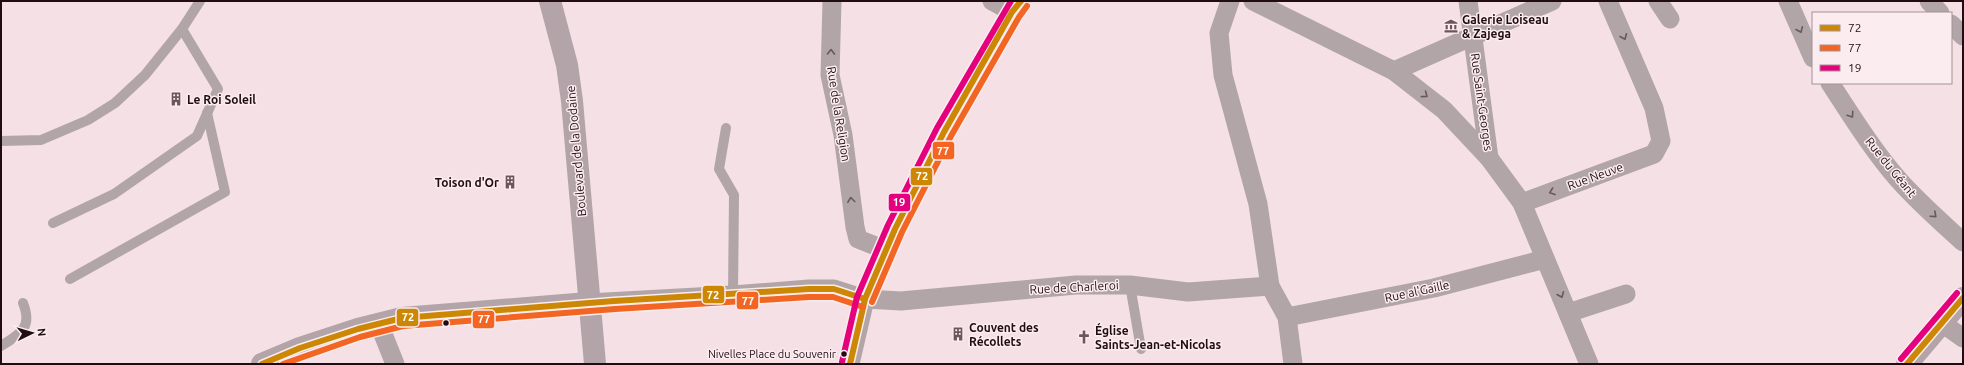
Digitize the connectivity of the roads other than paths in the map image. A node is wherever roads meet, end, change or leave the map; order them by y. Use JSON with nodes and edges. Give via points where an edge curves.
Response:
{"nodes":[{"id":1,"x":200,"y":1,"type":"edge"},
{"id":2,"x":550,"y":1,"type":"edge"},
{"id":3,"x":832,"y":1,"type":"edge"},
{"id":4,"x":992,"y":1,"type":"edge"},
{"id":5,"x":1230,"y":1,"type":"edge"},
{"id":6,"x":1253,"y":1,"type":"edge"},
{"id":7,"x":1468,"y":1,"type":"edge"},
{"id":8,"x":1552,"y":1,"type":"edge"},
{"id":9,"x":1608,"y":1,"type":"edge"},
{"id":10,"x":1658,"y":1,"type":"edge"},
{"id":11,"x":1788,"y":1,"type":"edge"},
{"id":12,"x":1929,"y":1,"type":"edge"},
{"id":13,"x":1016,"y":6,"type":"edge"},
{"id":14,"x":1939,"y":12,"type":"edge"},
{"id":15,"x":1670,"y":19,"type":"dead end"},
{"id":16,"x":1952,"y":25,"type":"edge"},
{"id":17,"x":182,"y":29,"type":"junction"},
{"id":18,"x":1472,"y":36,"type":"junction"},
{"id":19,"x":1963,"y":36,"type":"edge"},
{"id":20,"x":1812,"y":56,"type":"edge"},
{"id":21,"x":1394,"y":71,"type":"junction"},
{"id":22,"x":1831,"y":84,"type":"edge"},
{"id":23,"x":207,"y":113,"type":"junction"},
{"id":24,"x":726,"y":128,"type":"dead end"},
{"id":25,"x":944,"y":132,"type":"tunnel mouth"},
{"id":26,"x":1,"y":142,"type":"edge"},
{"id":27,"x":933,"y":155,"type":"tunnel mouth"},
{"id":28,"x":1489,"y":158,"type":"junction"},
{"id":29,"x":1522,"y":203,"type":"junction"},
{"id":30,"x":53,"y":223,"type":"dead end"},
{"id":31,"x":1963,"y":242,"type":"edge"},
{"id":32,"x":886,"y":250,"type":"junction"},
{"id":33,"x":1545,"y":259,"type":"junction"},
{"id":34,"x":70,"y":279,"type":"dead end"},
{"id":35,"x":1130,"y":285,"type":"junction"},
{"id":36,"x":1270,"y":286,"type":"junction"},
{"id":37,"x":1626,"y":294,"type":"dead end"},
{"id":38,"x":733,"y":295,"type":"junction"},
{"id":39,"x":1963,"y":298,"type":"edge"},
{"id":40,"x":865,"y":299,"type":"junction"},
{"id":41,"x":23,"y":303,"type":"dead end"},
{"id":42,"x":588,"y":303,"type":"junction"},
{"id":43,"x":1568,"y":313,"type":"junction"},
{"id":44,"x":1287,"y":317,"type":"junction"},
{"id":45,"x":1942,"y":323,"type":"junction"},
{"id":46,"x":379,"y":324,"type":"junction"},
{"id":47,"x":1963,"y":338,"type":"edge"},
{"id":48,"x":1,"y":346,"type":"edge"},
{"id":49,"x":1141,"y":349,"type":"dead end"},
{"id":50,"x":262,"y":364,"type":"edge"},
{"id":51,"x":395,"y":364,"type":"edge"},
{"id":52,"x":594,"y":364,"type":"edge"},
{"id":53,"x":850,"y":364,"type":"edge"},
{"id":54,"x":1293,"y":364,"type":"edge"},
{"id":55,"x":1589,"y":364,"type":"edge"},
{"id":56,"x":1907,"y":364,"type":"edge"}],
"edges":[{"from":1,"to":17,"type":"lane"},
{"from":2,"to":42,"type":"main road","name":"Boulevard de la Dodaine","via":[[567,65],[572,101]]},
{"from":32,"to":3,"type":"street","name":"Rue de la Religion","one_way":true,"via":[[858,239],[855,227],[843,135],[830,75]]},
{"from":4,"to":13,"type":"street"},
{"from":5,"to":36,"type":"street","via":[[1219,33],[1223,75],[1258,204]]},
{"from":6,"to":21,"type":"street","name":"Rue Saint-Georges"},
{"from":7,"to":18,"type":"street"},
{"from":8,"to":18,"type":"street"},
{"from":9,"to":29,"type":"street","name":"Rue Neuve","one_way":true,"via":[[1654,108],[1662,142],[1654,154]]},
{"from":10,"to":15,"type":"street"},
{"from":11,"to":20,"type":"street","one_way":true},
{"from":12,"to":14,"type":"street"},
{"from":13,"to":25,"type":"street"},
{"from":16,"to":19,"type":"street"},
{"from":17,"to":23,"type":"lane","via":[[218,89]]},
{"from":17,"to":26,"type":"lane","via":[[145,75],[115,103],[88,120],[41,140]]},
{"from":18,"to":21,"type":"street","name":"Rue Saint-Georges"},
{"from":18,"to":28,"type":"street","name":"Rue Saint-Georges"},
{"from":21,"to":28,"type":"street","name":"Rue Saint-Georges","one_way":true,"via":[[1444,110]]},
{"from":22,"to":31,"type":"street","name":"Rue du Géant","one_way":true,"via":[[1896,177]]},
{"from":23,"to":30,"type":"lane","via":[[197,136],[114,194]]},
{"from":23,"to":34,"type":"lane","via":[[225,192]]},
{"from":24,"to":38,"type":"lane","via":[[720,169],[734,195]]},
{"from":27,"to":32,"type":"street"},
{"from":28,"to":29,"type":"street","name":"Rue Saint-Georges"},
{"from":29,"to":33,"type":"street","name":"Rue Saint-Georges"},
{"from":32,"to":40,"type":"street"},
{"from":33,"to":43,"type":"street","name":"Rue Saint-Georges","one_way":true},
{"from":33,"to":44,"type":"street","name":"Rue al'Gaille","via":[[1434,288]]},
{"from":35,"to":36,"type":"street","name":"Rue de Charleroi","via":[[1188,292]]},
{"from":35,"to":40,"type":"street","name":"Rue de Charleroi","via":[[1076,285],[902,301]]},
{"from":35,"to":49,"type":"lane"},
{"from":36,"to":44,"type":"street"},
{"from":37,"to":43,"type":"street"},
{"from":38,"to":40,"type":"street","name":"Rue de Charleroi","via":[[834,289]]},
{"from":38,"to":42,"type":"street","name":"Rue de Charleroi"},
{"from":39,"to":45,"type":"main road"},
{"from":40,"to":53,"type":"street"},
{"from":41,"to":48,"type":"lane","via":[[27,312],[22,333]]},
{"from":42,"to":46,"type":"main road","via":[[402,318]]},
{"from":42,"to":52,"type":"main road","name":"Boulevard de la Dodaine"},
{"from":43,"to":55,"type":"street","name":"Rue Saint-Georges"},
{"from":44,"to":54,"type":"street"},
{"from":45,"to":47,"type":"street"},
{"from":45,"to":56,"type":"main road"},
{"from":46,"to":50,"type":"main road","via":[[300,348]]},
{"from":46,"to":51,"type":"street"}]}
